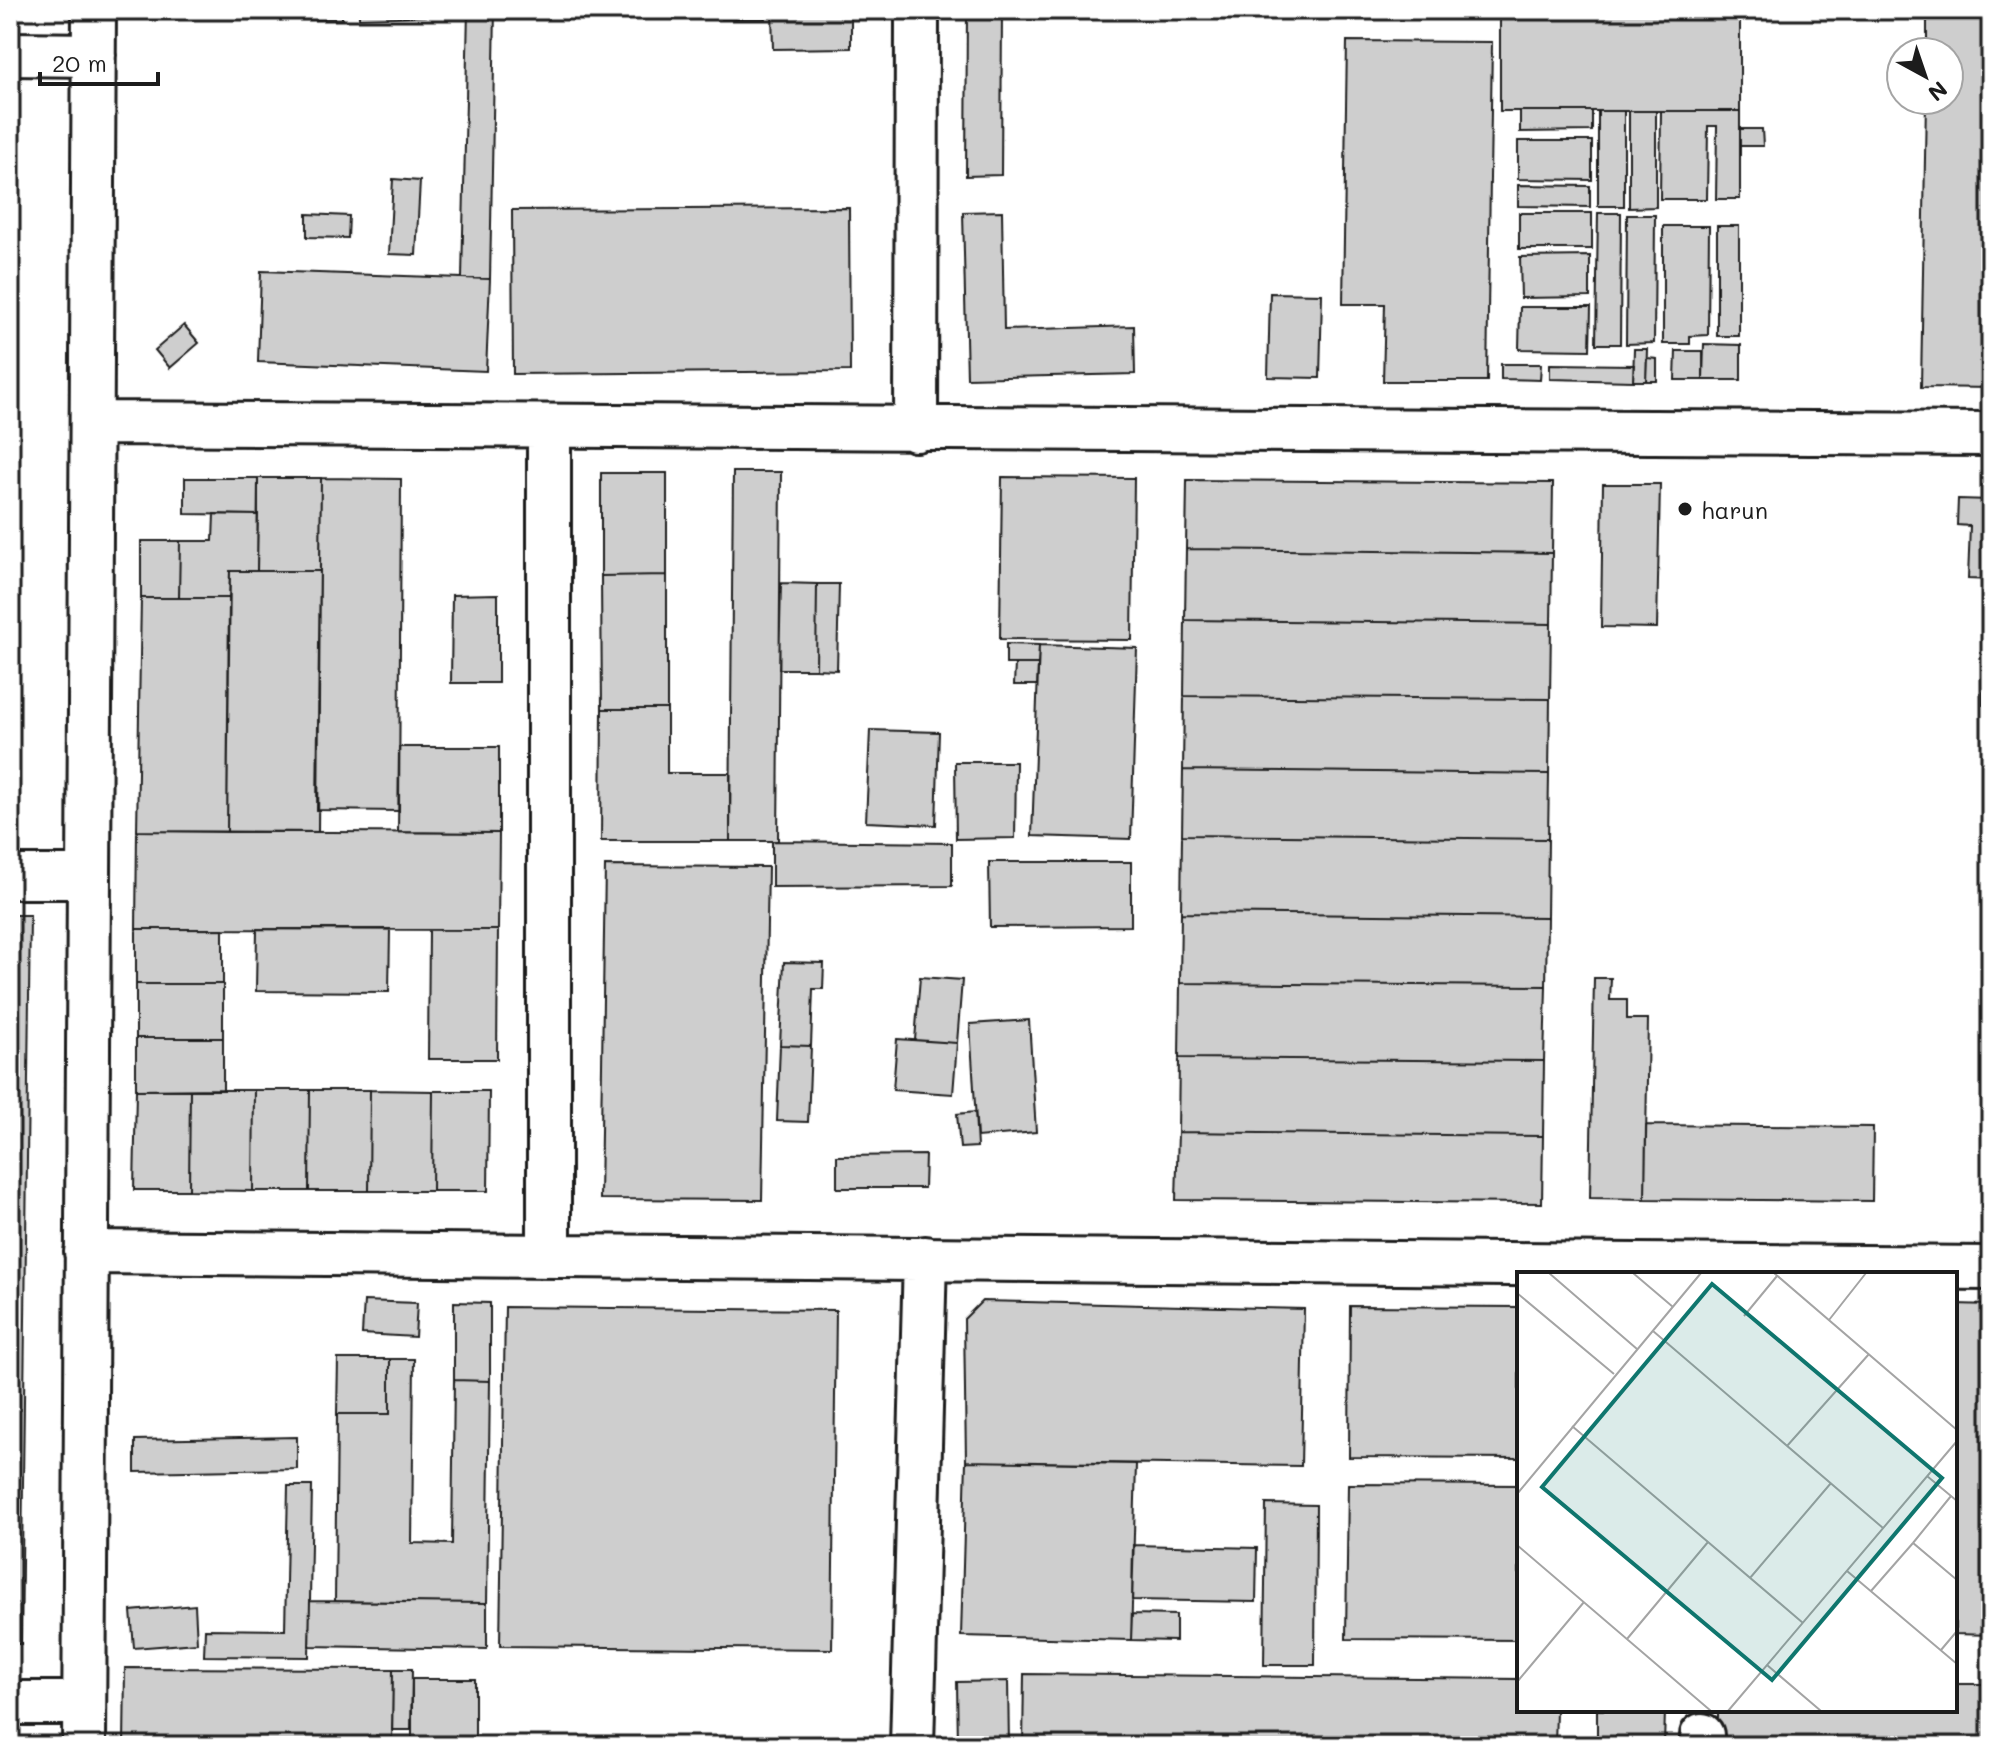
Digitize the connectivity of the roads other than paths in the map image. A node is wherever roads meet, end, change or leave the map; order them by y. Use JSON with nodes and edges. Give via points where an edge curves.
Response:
{"nodes":[{"id":1,"x":94,"y":10,"type":"edge"},
{"id":2,"x":917,"y":10,"type":"edge"},
{"id":3,"x":10,"y":54,"type":"edge"},
{"id":4,"x":94,"y":55,"type":"junction"},
{"id":5,"x":92,"y":423,"type":"junction"},
{"id":6,"x":549,"y":427,"type":"junction"},
{"id":7,"x":916,"y":430,"type":"junction"},
{"id":8,"x":1991,"y":434,"type":"edge"},
{"id":9,"x":10,"y":877,"type":"edge"},
{"id":10,"x":89,"y":877,"type":"junction"},
{"id":11,"x":86,"y":1252,"type":"junction"},
{"id":12,"x":549,"y":1255,"type":"junction"},
{"id":13,"x":925,"y":1258,"type":"junction"},
{"id":14,"x":1991,"y":1268,"type":"edge"},
{"id":15,"x":10,"y":1703,"type":"edge"},
{"id":16,"x":84,"y":1703,"type":"junction"},
{"id":17,"x":84,"y":1746,"type":"edge"},
{"id":18,"x":912,"y":1746,"type":"edge"}],
"edges":[{"from":1,"to":4,"type":"lane"},
{"from":2,"to":7,"type":"lane"},
{"from":3,"to":4,"type":"lane"},
{"from":4,"to":5,"type":"lane"},
{"from":5,"to":6,"type":"lane"},
{"from":5,"to":10,"type":"lane"},
{"from":6,"to":7,"type":"lane"},
{"from":6,"to":12,"type":"lane"},
{"from":7,"to":8,"type":"lane"},
{"from":9,"to":10,"type":"lane"},
{"from":10,"to":11,"type":"lane"},
{"from":11,"to":12,"type":"lane"},
{"from":11,"to":16,"type":"lane"},
{"from":12,"to":13,"type":"lane"},
{"from":13,"to":14,"type":"lane"},
{"from":13,"to":18,"type":"lane"},
{"from":15,"to":16,"type":"lane"},
{"from":16,"to":17,"type":"lane"}]}
